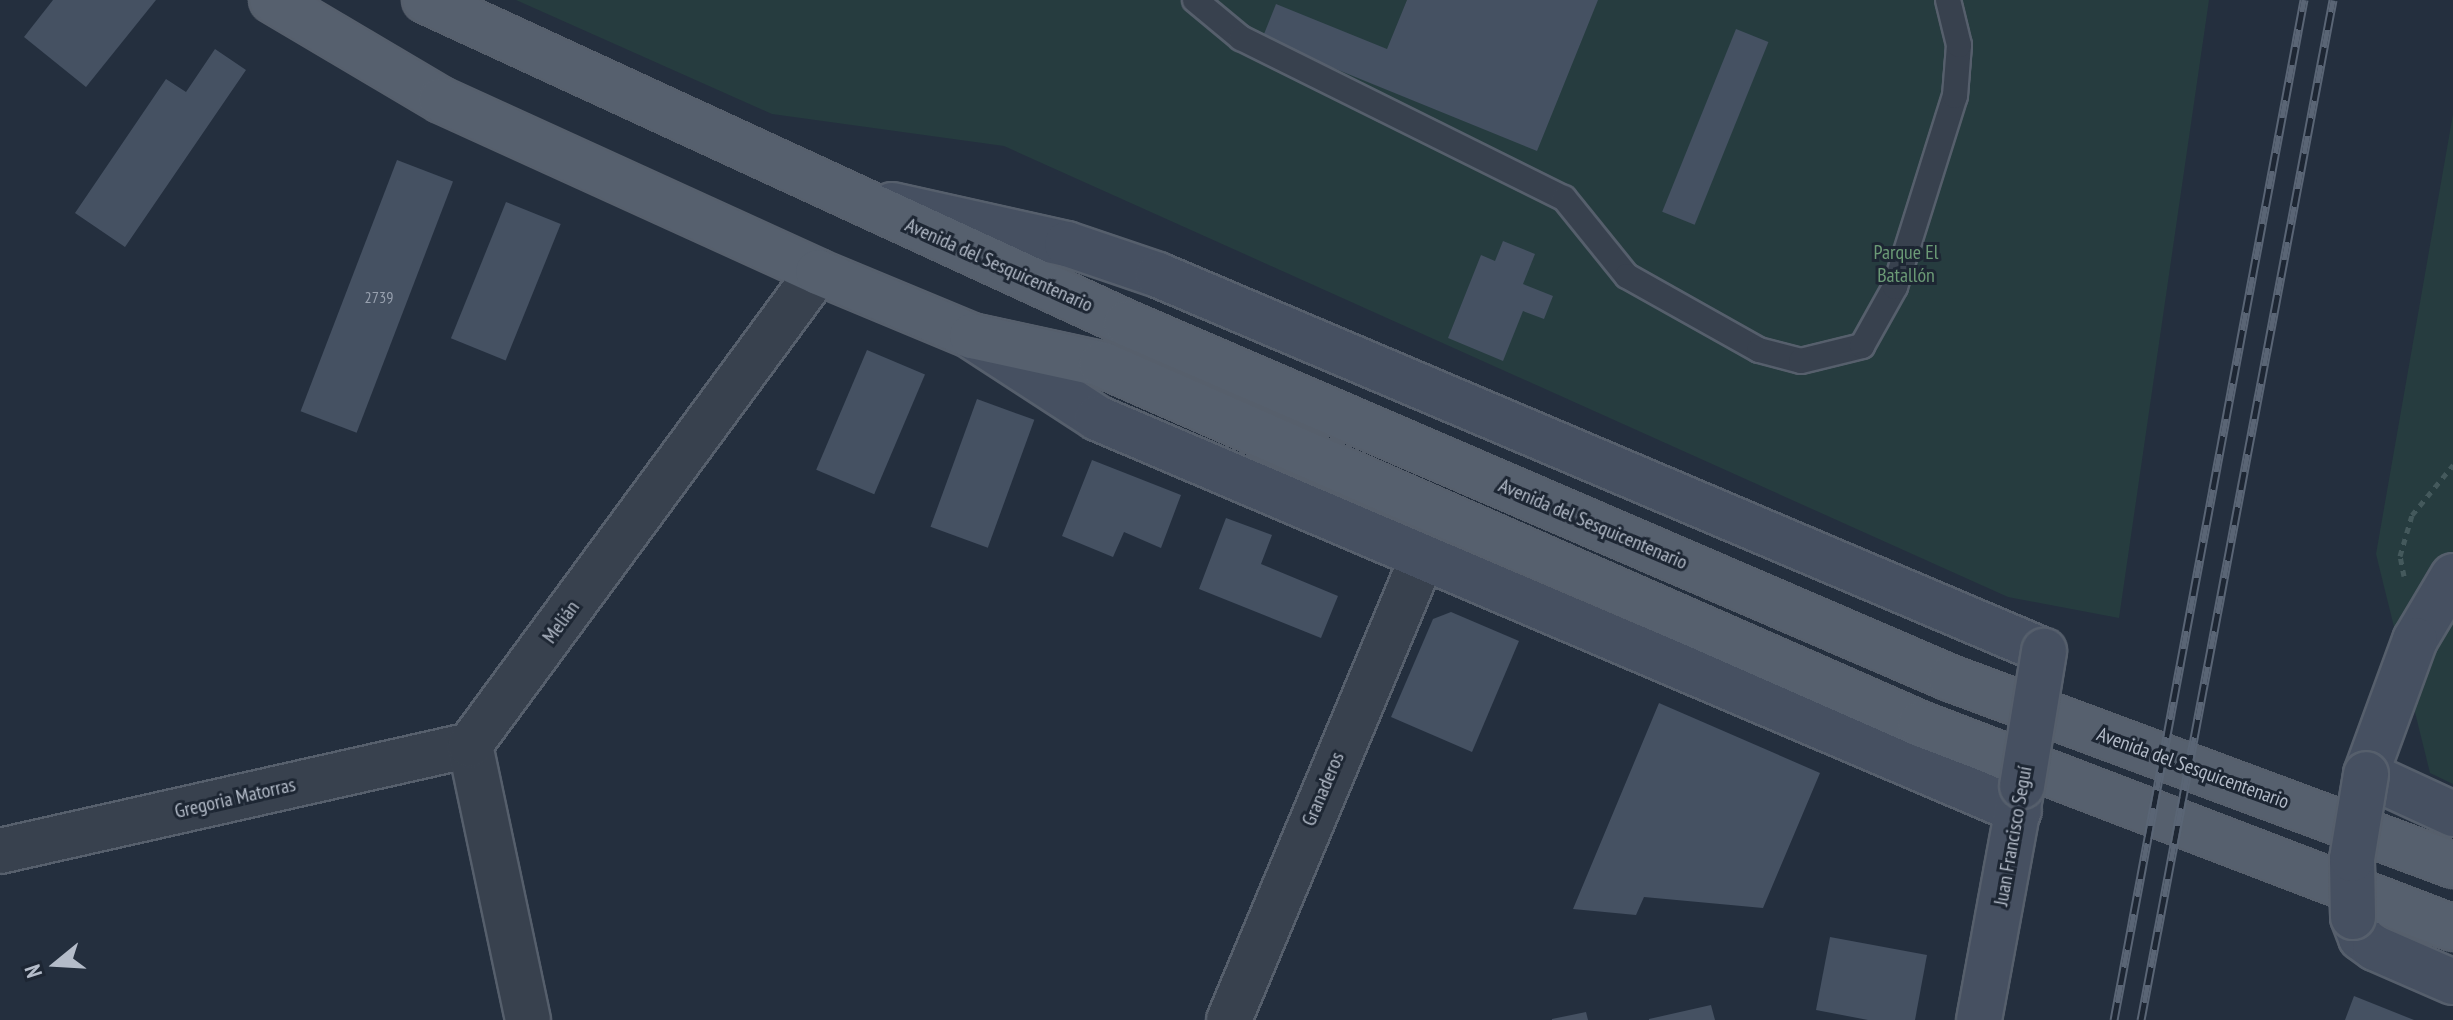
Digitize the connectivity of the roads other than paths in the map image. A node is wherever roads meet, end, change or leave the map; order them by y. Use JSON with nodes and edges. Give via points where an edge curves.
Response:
{"nodes":[{"id":1,"x":272,"y":0,"type":"edge"},
{"id":2,"x":425,"y":0,"type":"edge"},
{"id":3,"x":1195,"y":0,"type":"edge"},
{"id":4,"x":1948,"y":0,"type":"edge"},
{"id":5,"x":840,"y":193,"type":"junction"},
{"id":6,"x":818,"y":272,"type":"junction"},
{"id":7,"x":972,"y":336,"type":"junction"},
{"id":8,"x":1422,"y":559,"type":"junction"},
{"id":9,"x":2453,"y":576,"type":"edge"},
{"id":10,"x":2044,"y":651,"type":"joint"},
{"id":11,"x":470,"y":745,"type":"junction"},
{"id":12,"x":2366,"y":774,"type":"junction"},
{"id":13,"x":2021,"y":798,"type":"junction"},
{"id":14,"x":2453,"y":814,"type":"edge"},
{"id":15,"x":0,"y":851,"type":"edge"},
{"id":16,"x":2453,"y":865,"type":"edge"},
{"id":17,"x":2453,"y":928,"type":"edge"},
{"id":18,"x":2453,"y":982,"type":"edge"},
{"id":19,"x":528,"y":1020,"type":"edge"},
{"id":20,"x":1229,"y":1020,"type":"edge"},
{"id":21,"x":1979,"y":1020,"type":"edge"}],
"edges":[{"from":1,"to":6,"type":"main road","via":[[441,100]]},
{"from":2,"to":5,"type":"main road","name":"Avenida del Sesquicentenario"},
{"from":3,"to":4,"type":"lane","via":[[1241,38],[1564,198],[1627,276],[1759,350],[1801,361],[1862,346],[1895,287],[1955,96],[1959,45]]},
{"from":5,"to":10,"type":"street","name":"Avenida del Sesquicentenario","via":[[1067,244],[1158,275]]},
{"from":5,"to":16,"type":"main road","name":"Avenida del Sesquicentenario","via":[[1126,323],[1950,678]]},
{"from":6,"to":7,"type":"main road"},
{"from":6,"to":11,"type":"street","name":"Melián"},
{"from":7,"to":8,"type":"street","via":[[1097,418]]},
{"from":7,"to":17,"type":"main road","via":[[1101,364],[1920,724]]},
{"from":8,"to":13,"type":"street"},
{"from":8,"to":20,"type":"street","name":"Granaderos"},
{"from":9,"to":12,"type":"street","via":[[2415,640]]},
{"from":10,"to":13,"type":"street","name":"Juan Francisco Seguí","bridge":true},
{"from":11,"to":15,"type":"street","name":"Gregoria Matorras"},
{"from":11,"to":19,"type":"street"},
{"from":12,"to":14,"type":"street"},
{"from":12,"to":18,"type":"street","bridge":true,"via":[[2352,859],[2353,917],[2361,938]]},
{"from":13,"to":21,"type":"street","name":"Juan Francisco Seguí"}]}
